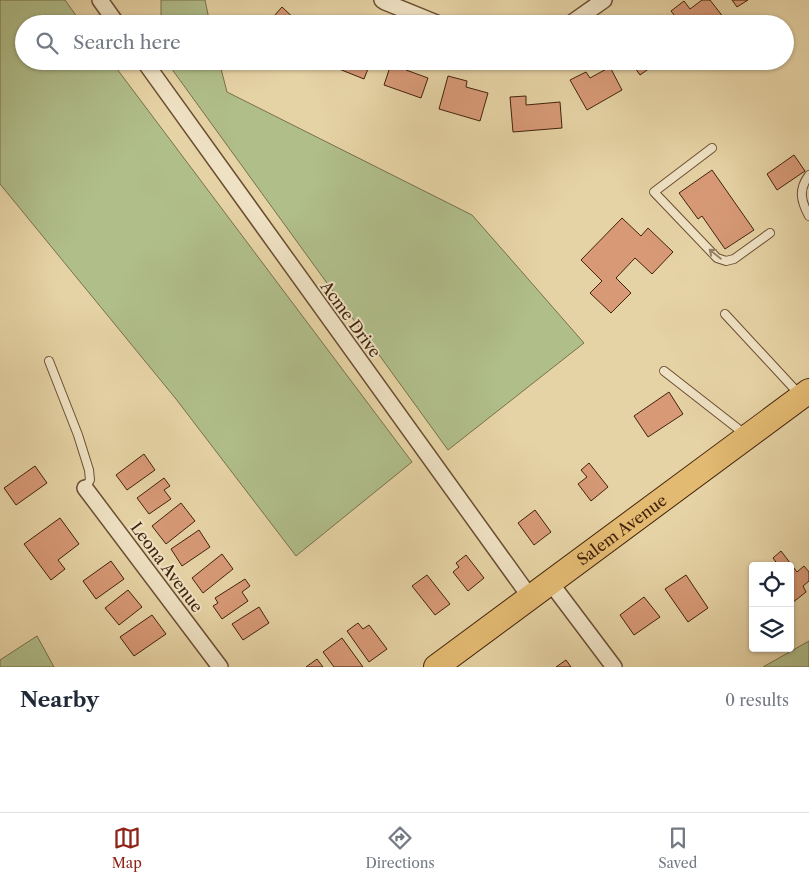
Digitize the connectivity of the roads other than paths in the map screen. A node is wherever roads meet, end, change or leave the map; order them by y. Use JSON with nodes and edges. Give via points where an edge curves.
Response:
{"nodes":[{"id":1,"x":100,"y":0,"type":"edge"},
{"id":2,"x":382,"y":0,"type":"edge"},
{"id":3,"x":604,"y":0,"type":"edge"},
{"id":4,"x":111,"y":15,"type":"edge"},
{"id":5,"x":417,"y":15,"type":"edge"},
{"id":6,"x":583,"y":15,"type":"edge"},
{"id":7,"x":150,"y":70,"type":"edge"},
{"id":8,"x":712,"y":148,"type":"dead end"},
{"id":9,"x":809,"y":175,"type":"edge"},
{"id":10,"x":809,"y":216,"type":"edge"},
{"id":11,"x":770,"y":233,"type":"dead end"},
{"id":12,"x":725,"y":314,"type":"dead end"},
{"id":13,"x":49,"y":361,"type":"dead end"},
{"id":14,"x":664,"y":371,"type":"dead end"},
{"id":15,"x":805,"y":394,"type":"edge"},
{"id":16,"x":748,"y":436,"type":"junction"},
{"id":17,"x":85,"y":488,"type":"joint"},
{"id":18,"x":550,"y":582,"type":"junction"},
{"id":19,"x":530,"y":597,"type":"junction"},
{"id":20,"x":220,"y":667,"type":"edge"},
{"id":21,"x":436,"y":667,"type":"edge"},
{"id":22,"x":614,"y":667,"type":"edge"}],
"edges":[{"from":1,"to":4,"type":"street"},
{"from":2,"to":5,"type":"street"},
{"from":3,"to":6,"type":"street"},
{"from":7,"to":19,"type":"street","name":"Acme Drive"},
{"from":11,"to":8,"type":"lane","one_way":true,"via":[[734,259],[717,258],[654,192]]},
{"from":9,"to":10,"type":"lane","via":[[802,188]]},
{"from":12,"to":15,"type":"lane"},
{"from":13,"to":17,"type":"lane","via":[[89,470],[90,480]]},
{"from":14,"to":16,"type":"lane"},
{"from":15,"to":16,"type":"main road","name":"Salem Avenue"},
{"from":16,"to":18,"type":"main road","name":"Salem Avenue"},
{"from":17,"to":20,"type":"street","name":"Leona Avenue"},
{"from":18,"to":19,"type":"main road","name":"Salem Avenue"},
{"from":18,"to":22,"type":"street"},
{"from":19,"to":21,"type":"main road","name":"Salem Avenue"}]}
